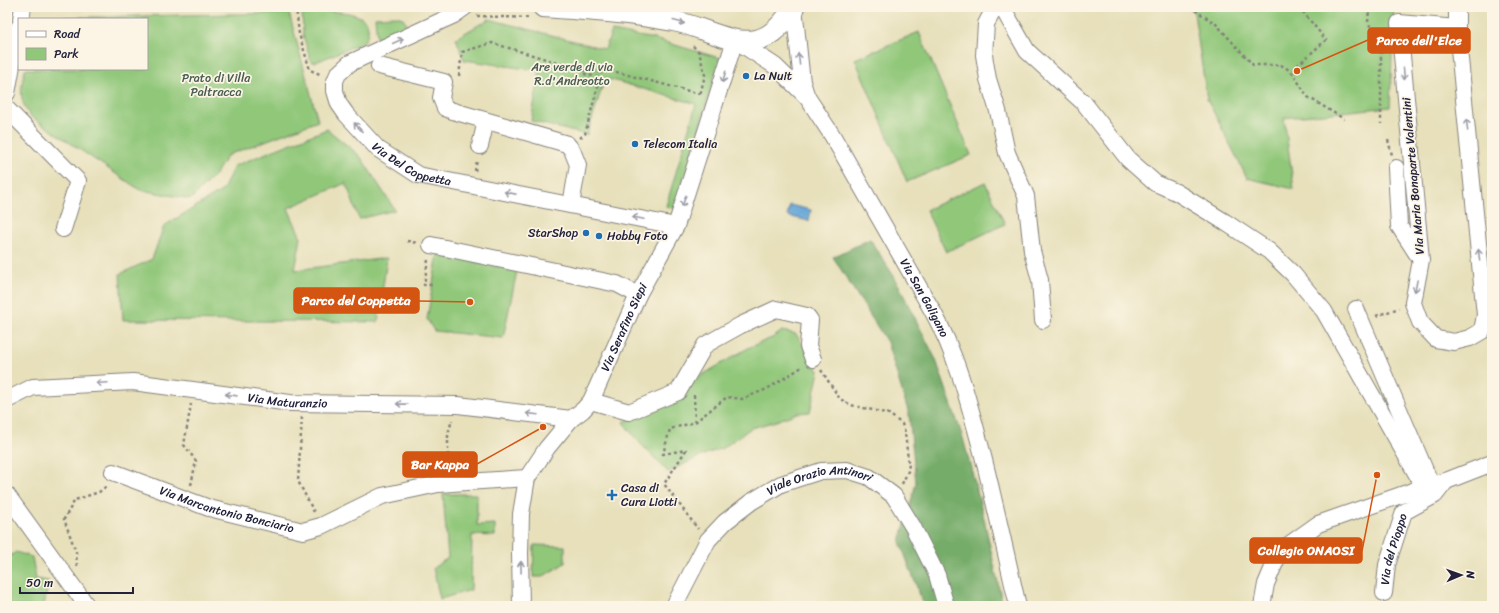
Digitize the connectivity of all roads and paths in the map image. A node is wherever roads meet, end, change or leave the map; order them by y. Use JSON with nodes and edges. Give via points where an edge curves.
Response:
{"nodes":[{"id":1,"x":23,"y":7,"type":"edge"},
{"id":2,"x":296,"y":7,"type":"edge"},
{"id":3,"x":794,"y":7,"type":"edge"},
{"id":4,"x":995,"y":7,"type":"edge"},
{"id":5,"x":1002,"y":7,"type":"edge"},
{"id":6,"x":1190,"y":7,"type":"edge"},
{"id":7,"x":1299,"y":7,"type":"edge"},
{"id":8,"x":1369,"y":7,"type":"edge"},
{"id":9,"x":1457,"y":7,"type":"edge"},
{"id":10,"x":537,"y":12,"type":"edge"},
{"id":11,"x":468,"y":13,"type":"edge"},
{"id":12,"x":20,"y":18,"type":"edge"},
{"id":13,"x":1457,"y":28,"type":"junction"},
{"id":14,"x":18,"y":32,"type":"edge"},
{"id":15,"x":735,"y":40,"type":"junction"},
{"id":16,"x":690,"y":43,"type":"dead end"},
{"id":17,"x":379,"y":66,"type":"dead end"},
{"id":18,"x":310,"y":70,"type":"dead end"},
{"id":19,"x":586,"y":71,"type":"junction"},
{"id":20,"x":1290,"y":71,"type":"junction"},
{"id":21,"x":458,"y":80,"type":"dead end"},
{"id":22,"x":7,"y":93,"type":"edge"},
{"id":23,"x":700,"y":94,"type":"junction"},
{"id":24,"x":807,"y":97,"type":"junction"},
{"id":25,"x":717,"y":99,"type":"junction"},
{"id":26,"x":698,"y":102,"type":"dead end"},
{"id":27,"x":7,"y":109,"type":"edge"},
{"id":28,"x":1344,"y":119,"type":"dead end"},
{"id":29,"x":486,"y":121,"type":"junction"},
{"id":30,"x":1381,"y":124,"type":"dead end"},
{"id":31,"x":480,"y":146,"type":"dead end"},
{"id":32,"x":569,"y":147,"type":"junction"},
{"id":33,"x":1396,"y":168,"type":"dead end"},
{"id":34,"x":571,"y":205,"type":"junction"},
{"id":35,"x":676,"y":226,"type":"junction"},
{"id":36,"x":63,"y":229,"type":"dead end"},
{"id":37,"x":431,"y":245,"type":"joint"},
{"id":38,"x":1421,"y":260,"type":"junction"},
{"id":39,"x":433,"y":285,"type":"dead end"},
{"id":40,"x":638,"y":295,"type":"junction"},
{"id":41,"x":1413,"y":303,"type":"junction"},
{"id":42,"x":1359,"y":315,"type":"joint"},
{"id":43,"x":1043,"y":320,"type":"dead end"},
{"id":44,"x":813,"y":359,"type":"junction"},
{"id":45,"x":194,"y":390,"type":"junction"},
{"id":46,"x":694,"y":393,"type":"dead end"},
{"id":47,"x":7,"y":400,"type":"edge"},
{"id":48,"x":591,"y":401,"type":"junction"},
{"id":49,"x":303,"y":403,"type":"junction"},
{"id":50,"x":458,"y":405,"type":"junction"},
{"id":51,"x":570,"y":419,"type":"junction"},
{"id":52,"x":695,"y":422,"type":"junction"},
{"id":53,"x":1492,"y":463,"type":"edge"},
{"id":54,"x":117,"y":473,"type":"joint"},
{"id":55,"x":527,"y":478,"type":"junction"},
{"id":56,"x":449,"y":484,"type":"junction"},
{"id":57,"x":1434,"y":485,"type":"junction"},
{"id":58,"x":7,"y":495,"type":"edge"},
{"id":59,"x":894,"y":496,"type":"junction"},
{"id":60,"x":198,"y":504,"type":"junction"},
{"id":61,"x":321,"y":526,"type":"junction"},
{"id":62,"x":698,"y":527,"type":"dead end"},
{"id":63,"x":77,"y":567,"type":"dead end"},
{"id":64,"x":1384,"y":592,"type":"dead end"},
{"id":65,"x":88,"y":606,"type":"edge"},
{"id":66,"x":522,"y":606,"type":"edge"},
{"id":67,"x":674,"y":606,"type":"edge"},
{"id":68,"x":946,"y":606,"type":"edge"},
{"id":69,"x":1018,"y":606,"type":"edge"},
{"id":70,"x":1262,"y":606,"type":"edge"}],
"edges":[{"from":1,"to":12,"type":"street"},
{"from":2,"to":18,"type":"path","via":[[299,34]]},
{"from":3,"to":15,"type":"main road","via":[[783,23],[765,37]]},
{"from":24,"to":3,"type":"street","name":"Via San Galigano","one_way":true,"via":[[802,82]]},
{"from":4,"to":43,"type":"street","via":[[986,24],[984,55],[1006,153],[1026,196],[1032,251],[1040,280]]},
{"from":5,"to":57,"type":"street","via":[[1027,51],[1084,103],[1128,159],[1155,183],[1176,192],[1269,251],[1293,274],[1324,311]]},
{"from":6,"to":20,"type":"path","via":[[1216,24],[1253,65],[1280,65]]},
{"from":7,"to":20,"type":"path","via":[[1326,40]]},
{"from":8,"to":30,"type":"path","via":[[1368,23],[1380,41]]},
{"from":9,"to":13,"type":"street"},
{"from":10,"to":11,"type":"path","via":[[476,16]]},
{"from":10,"to":15,"type":"main road","one_way":true,"via":[[596,10],[675,21]]},
{"from":34,"to":11,"type":"street","name":"Via Del Coppetta","one_way":true,"via":[[418,175],[378,149],[338,104],[335,81],[338,74],[350,63],[454,16]]},
{"from":13,"to":38,"type":"street","name":"Via Maria Bonaparte Valentini","one_way":true,"via":[[1399,23]]},
{"from":41,"to":13,"type":"street","one_way":true,"via":[[1420,322],[1436,339],[1454,342],[1470,338],[1482,331],[1485,314]]},
{"from":14,"to":22,"type":"street"},
{"from":15,"to":24,"type":"street","via":[[775,66]]},
{"from":15,"to":25,"type":"street","name":"Via Serafino Siepi","one_way":true},
{"from":16,"to":23,"type":"path","via":[[699,52],[705,75]]},
{"from":17,"to":29,"type":"street","via":[[444,82],[441,98],[445,108]]},
{"from":19,"to":21,"type":"path","via":[[492,43],[462,52]]},
{"from":19,"to":23,"type":"path","via":[[602,73],[609,70]]},
{"from":19,"to":32,"type":"path","via":[[585,74],[600,78],[585,134]]},
{"from":20,"to":28,"type":"path","via":[[1308,97]]},
{"from":23,"to":25,"type":"path"},
{"from":23,"to":26,"type":"path"},
{"from":24,"to":69,"type":"street","name":"Via San Galigano","via":[[832,135],[945,333],[969,401]]},
{"from":25,"to":35,"type":"street","name":"Via Serafino Siepi","one_way":true},
{"from":27,"to":36,"type":"street","via":[[78,181]]},
{"from":29,"to":31,"type":"street"},
{"from":29,"to":32,"type":"street","via":[[567,144]]},
{"from":32,"to":34,"type":"street","via":[[578,165]]},
{"from":33,"to":38,"type":"street","via":[[1399,226]]},
{"from":35,"to":34,"type":"street","name":"Via Del Coppetta","one_way":true},
{"from":35,"to":40,"type":"street","name":"Via Serafino Siepi"},
{"from":37,"to":39,"type":"path","via":[[424,285]]},
{"from":37,"to":40,"type":"street","via":[[617,284]]},
{"from":38,"to":41,"type":"street","name":"Via Maria Bonaparte Valentini","one_way":true},
{"from":40,"to":48,"type":"street","name":"Via Serafino Siepi"},
{"from":41,"to":42,"type":"path"},
{"from":42,"to":57,"type":"street"},
{"from":44,"to":48,"type":"street","via":[[808,346],[810,320],[807,316],[776,309],[740,325],[705,346],[678,392],[629,412]]},
{"from":44,"to":52,"type":"path","via":[[767,389],[742,399],[727,397]]},
{"from":44,"to":59,"type":"path","via":[[840,399],[851,405],[889,414],[902,424],[909,469]]},
{"from":45,"to":47,"type":"street","name":"Via Maturanzio","one_way":true,"via":[[133,382],[33,387]]},
{"from":49,"to":45,"type":"street","name":"Via Maturanzio","one_way":true},
{"from":45,"to":60,"type":"path","via":[[184,445],[196,461],[190,487],[202,492]]},
{"from":46,"to":52,"type":"path"},
{"from":48,"to":51,"type":"street","name":"Via Serafino Siepi"},
{"from":50,"to":49,"type":"street","name":"Via Maturanzio","one_way":true},
{"from":49,"to":61,"type":"path","via":[[298,481]]},
{"from":51,"to":50,"type":"street","name":"Via Maturanzio","one_way":true},
{"from":50,"to":56,"type":"path","via":[[448,434]]},
{"from":51,"to":55,"type":"street","name":"Via Serafino Siepi"},
{"from":52,"to":62,"type":"path","via":[[670,429],[663,454],[686,450],[664,484]]},
{"from":53,"to":57,"type":"street"},
{"from":54,"to":60,"type":"street","name":"Via Marcantonio Bonciario"},
{"from":54,"to":63,"type":"path","via":[[99,492],[75,500],[64,519],[76,552]]},
{"from":55,"to":56,"type":"street","name":"Via Marcantonio Bonciario"},
{"from":66,"to":55,"type":"street","name":"Via Serafino Siepi","one_way":true,"via":[[521,514]]},
{"from":56,"to":61,"type":"street","name":"Via Marcantonio Bonciario","via":[[382,496]]},
{"from":57,"to":64,"type":"street","name":"Via del Pioppo","via":[[1435,495],[1404,512],[1387,565]]},
{"from":57,"to":70,"type":"street","via":[[1318,524],[1280,551],[1266,584]]},
{"from":58,"to":65,"type":"street"},
{"from":59,"to":67,"type":"street","name":"Viale Orazio Antinori","via":[[869,477],[847,470],[820,471],[781,484],[751,502],[725,522],[708,540]]},
{"from":59,"to":68,"type":"street","name":"Viale Orazio Antinori","via":[[913,527],[936,575]]},
{"from":60,"to":61,"type":"street","name":"Via Marcantonio Bonciario","via":[[303,531]]}]}
